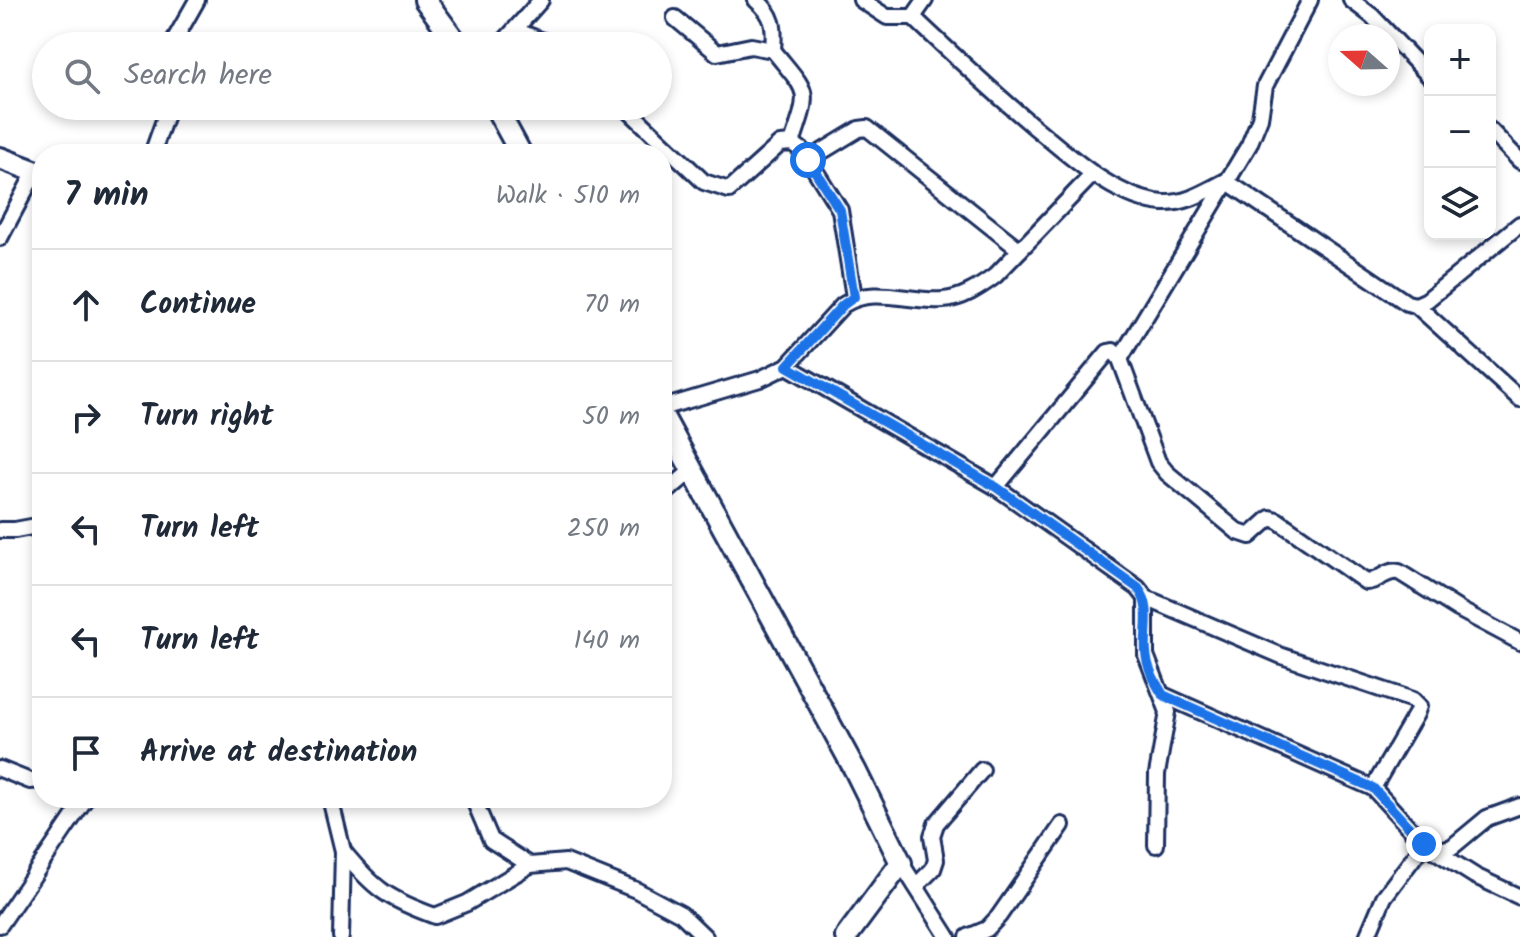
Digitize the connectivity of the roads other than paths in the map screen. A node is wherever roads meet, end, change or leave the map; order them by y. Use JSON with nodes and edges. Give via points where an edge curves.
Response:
{"nodes":[{"id":1,"x":197,"y":0,"type":"edge"},
{"id":2,"x":425,"y":0,"type":"edge"},
{"id":3,"x":541,"y":0,"type":"edge"},
{"id":4,"x":756,"y":0,"type":"edge"},
{"id":5,"x":861,"y":0,"type":"edge"},
{"id":6,"x":925,"y":0,"type":"edge"},
{"id":7,"x":1310,"y":0,"type":"edge"},
{"id":8,"x":1351,"y":0,"type":"edge"},
{"id":9,"x":913,"y":17,"type":"junction"},
{"id":10,"x":675,"y":18,"type":"dead end"},
{"id":11,"x":515,"y":30,"type":"joint"},
{"id":12,"x":179,"y":32,"type":"edge"},
{"id":13,"x":449,"y":32,"type":"edge"},
{"id":14,"x":520,"y":32,"type":"edge"},
{"id":15,"x":773,"y":50,"type":"junction"},
{"id":16,"x":1424,"y":71,"type":"edge"},
{"id":17,"x":164,"y":120,"type":"edge"},
{"id":18,"x":503,"y":120,"type":"edge"},
{"id":19,"x":639,"y":120,"type":"edge"},
{"id":20,"x":1496,"y":136,"type":"edge"},
{"id":21,"x":792,"y":143,"type":"junction"},
{"id":22,"x":156,"y":144,"type":"edge"},
{"id":23,"x":516,"y":144,"type":"edge"},
{"id":24,"x":664,"y":144,"type":"edge"},
{"id":25,"x":672,"y":152,"type":"edge"},
{"id":26,"x":0,"y":158,"type":"edge"},
{"id":27,"x":808,"y":160,"type":"junction"},
{"id":28,"x":1520,"y":161,"type":"edge"},
{"id":29,"x":32,"y":170,"type":"edge"},
{"id":30,"x":1092,"y":175,"type":"junction"},
{"id":31,"x":1226,"y":181,"type":"junction"},
{"id":32,"x":32,"y":185,"type":"edge"},
{"id":33,"x":1520,"y":224,"type":"edge"},
{"id":34,"x":0,"y":238,"type":"edge"},
{"id":35,"x":1020,"y":250,"type":"junction"},
{"id":36,"x":854,"y":297,"type":"junction"},
{"id":37,"x":1416,"y":305,"type":"junction"},
{"id":38,"x":1120,"y":359,"type":"junction"},
{"id":39,"x":787,"y":366,"type":"junction"},
{"id":40,"x":1520,"y":399,"type":"edge"},
{"id":41,"x":672,"y":405,"type":"edge"},
{"id":42,"x":672,"y":433,"type":"edge"},
{"id":43,"x":692,"y":470,"type":"junction"},
{"id":44,"x":672,"y":487,"type":"edge"},
{"id":45,"x":996,"y":487,"type":"junction"},
{"id":46,"x":32,"y":527,"type":"edge"},
{"id":47,"x":0,"y":530,"type":"edge"},
{"id":48,"x":1146,"y":598,"type":"junction"},
{"id":49,"x":1520,"y":642,"type":"edge"},
{"id":50,"x":1163,"y":695,"type":"junction"},
{"id":51,"x":0,"y":769,"type":"edge"},
{"id":52,"x":982,"y":770,"type":"dead end"},
{"id":53,"x":32,"y":781,"type":"edge"},
{"id":54,"x":1373,"y":788,"type":"junction"},
{"id":55,"x":1520,"y":806,"type":"edge"},
{"id":56,"x":79,"y":808,"type":"edge"},
{"id":57,"x":332,"y":808,"type":"edge"},
{"id":58,"x":477,"y":808,"type":"edge"},
{"id":59,"x":1062,"y":825,"type":"dead end"},
{"id":60,"x":1156,"y":845,"type":"dead end"},
{"id":61,"x":1431,"y":847,"type":"junction"},
{"id":62,"x":343,"y":851,"type":"junction"},
{"id":63,"x":901,"y":863,"type":"junction"},
{"id":64,"x":530,"y":865,"type":"junction"},
{"id":65,"x":916,"y":886,"type":"junction"},
{"id":66,"x":1520,"y":897,"type":"edge"},
{"id":67,"x":0,"y":925,"type":"edge"},
{"id":68,"x":341,"y":937,"type":"edge"},
{"id":69,"x":705,"y":937,"type":"edge"},
{"id":70,"x":846,"y":937,"type":"edge"},
{"id":71,"x":948,"y":937,"type":"edge"},
{"id":72,"x":968,"y":937,"type":"edge"},
{"id":73,"x":1367,"y":937,"type":"edge"}],
"edges":[{"from":1,"to":12,"type":"street"},
{"from":2,"to":13,"type":"street"},
{"from":3,"to":11,"type":"street"},
{"from":4,"to":15,"type":"street","via":[[775,24]]},
{"from":5,"to":9,"type":"street","via":[[887,17]]},
{"from":6,"to":9,"type":"street"},
{"from":7,"to":31,"type":"street","via":[[1265,86],[1249,145]]},
{"from":8,"to":16,"type":"street"},
{"from":9,"to":30,"type":"street"},
{"from":10,"to":15,"type":"street","via":[[717,53],[751,46]]},
{"from":11,"to":14,"type":"street"},
{"from":15,"to":21,"type":"street","via":[[805,90]]},
{"from":17,"to":22,"type":"street"},
{"from":18,"to":23,"type":"street"},
{"from":19,"to":24,"type":"street"},
{"from":20,"to":28,"type":"street"},
{"from":21,"to":25,"type":"street","via":[[780,144],[729,190],[704,182]]},
{"from":21,"to":27,"type":"street"},
{"from":26,"to":29,"type":"street"},
{"from":27,"to":35,"type":"street","via":[[867,128]]},
{"from":27,"to":36,"type":"street","via":[[840,210]]},
{"from":30,"to":31,"type":"street","via":[[1162,203],[1188,201]]},
{"from":30,"to":35,"type":"street"},
{"from":31,"to":37,"type":"street"},
{"from":31,"to":38,"type":"street"},
{"from":32,"to":34,"type":"street"},
{"from":33,"to":37,"type":"street"},
{"from":35,"to":36,"type":"street","via":[[976,290],[945,300]]},
{"from":36,"to":39,"type":"street"},
{"from":37,"to":40,"type":"street"},
{"from":38,"to":45,"type":"street","via":[[1108,352]]},
{"from":38,"to":49,"type":"street","via":[[1158,462],[1238,532],[1250,536],[1270,518],[1277,520],[1366,582],[1399,572]]},
{"from":39,"to":41,"type":"street"},
{"from":39,"to":45,"type":"street"},
{"from":42,"to":43,"type":"street"},
{"from":43,"to":44,"type":"street"},
{"from":43,"to":63,"type":"street"},
{"from":45,"to":48,"type":"street"},
{"from":46,"to":47,"type":"street"},
{"from":48,"to":50,"type":"street","via":[[1146,655]]},
{"from":48,"to":54,"type":"street","via":[[1282,656],[1413,700],[1419,706],[1416,714]]},
{"from":50,"to":54,"type":"street"},
{"from":50,"to":60,"type":"street","via":[[1168,712],[1157,774]]},
{"from":51,"to":53,"type":"street"},
{"from":52,"to":65,"type":"street","via":[[936,824],[936,860]]},
{"from":54,"to":61,"type":"street"},
{"from":55,"to":61,"type":"street","via":[[1487,818],[1452,847]]},
{"from":56,"to":67,"type":"street"},
{"from":57,"to":62,"type":"street"},
{"from":58,"to":64,"type":"street","via":[[491,840]]},
{"from":59,"to":72,"type":"street","via":[[999,916],[987,929]]},
{"from":61,"to":66,"type":"street"},
{"from":61,"to":73,"type":"street","via":[[1384,897]]},
{"from":62,"to":64,"type":"street","via":[[369,883],[404,905],[435,916]]},
{"from":62,"to":68,"type":"street"},
{"from":63,"to":65,"type":"street"},
{"from":63,"to":70,"type":"street"},
{"from":64,"to":69,"type":"street","via":[[566,862],[636,890],[681,914]]},
{"from":65,"to":71,"type":"street"}]}
